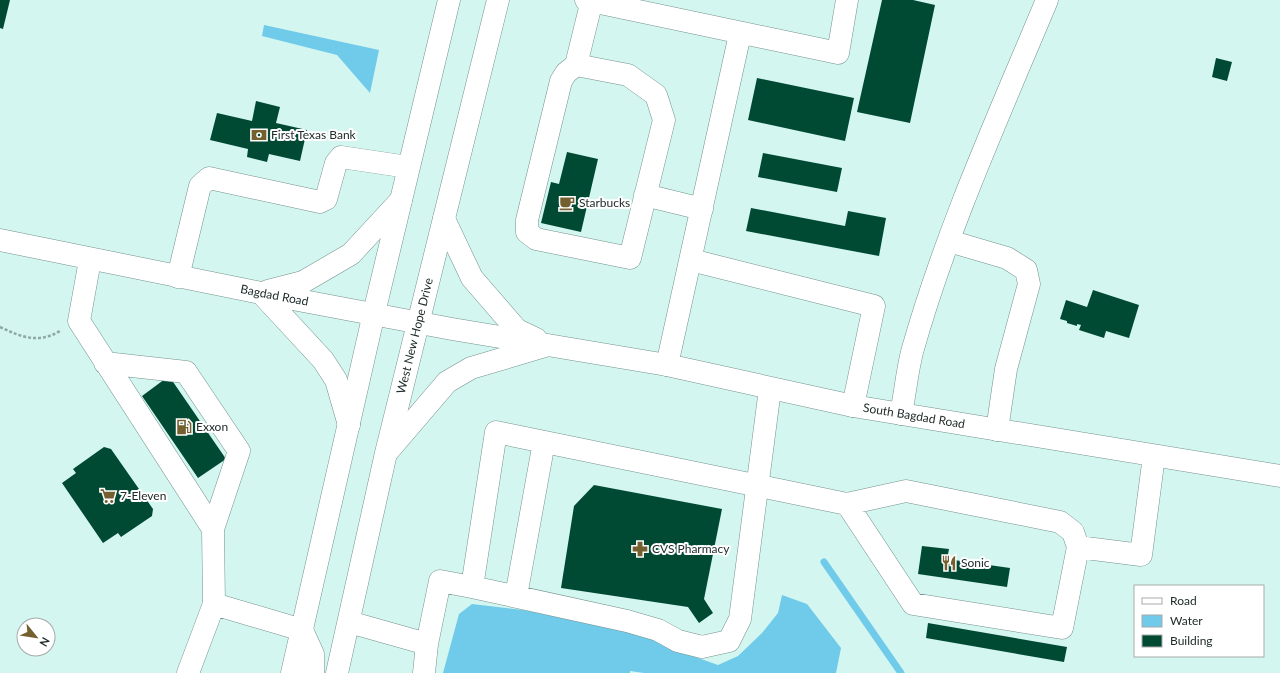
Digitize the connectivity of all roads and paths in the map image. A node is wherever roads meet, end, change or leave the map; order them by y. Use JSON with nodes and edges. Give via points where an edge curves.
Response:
{"nodes":[{"id":1,"x":449,"y":0,"type":"edge"},
{"id":2,"x":498,"y":0,"type":"edge"},
{"id":3,"x":590,"y":0,"type":"edge"},
{"id":4,"x":847,"y":0,"type":"edge"},
{"id":5,"x":1047,"y":0,"type":"edge"},
{"id":6,"x":740,"y":34,"type":"junction"},
{"id":7,"x":576,"y":65,"type":"junction"},
{"id":8,"x":408,"y":167,"type":"junction"},
{"id":9,"x":645,"y":195,"type":"junction"},
{"id":10,"x":401,"y":200,"type":"junction"},
{"id":11,"x":702,"y":209,"type":"junction"},
{"id":12,"x":444,"y":219,"type":"junction"},
{"id":13,"x":0,"y":240,"type":"edge"},
{"id":14,"x":949,"y":241,"type":"junction"},
{"id":15,"x":90,"y":260,"type":"junction"},
{"id":16,"x":691,"y":260,"type":"junction"},
{"id":17,"x":178,"y":277,"type":"junction"},
{"id":18,"x":261,"y":293,"type":"junction"},
{"id":19,"x":374,"y":313,"type":"junction"},
{"id":20,"x":78,"y":321,"type":"junction"},
{"id":21,"x":418,"y":322,"type":"junction"},
{"id":22,"x":0,"y":327,"type":"edge"},
{"id":23,"x":550,"y":345,"type":"junction"},
{"id":24,"x":105,"y":363,"type":"junction"},
{"id":25,"x":667,"y":364,"type":"junction"},
{"id":26,"x":770,"y":389,"type":"junction"},
{"id":27,"x":853,"y":406,"type":"junction"},
{"id":28,"x":901,"y":414,"type":"junction"},
{"id":29,"x":349,"y":426,"type":"junction"},
{"id":30,"x":997,"y":430,"type":"junction"},
{"id":31,"x":544,"y":442,"type":"junction"},
{"id":32,"x":386,"y":453,"type":"junction"},
{"id":33,"x":1154,"y":456,"type":"junction"},
{"id":34,"x":1280,"y":476,"type":"edge"},
{"id":35,"x":758,"y":485,"type":"junction"},
{"id":36,"x":847,"y":504,"type":"junction"},
{"id":37,"x":213,"y":529,"type":"junction"},
{"id":38,"x":1078,"y":547,"type":"junction"},
{"id":39,"x":472,"y":587,"type":"junction"},
{"id":40,"x":516,"y":596,"type":"junction"},
{"id":41,"x":214,"y":604,"type":"junction"},
{"id":42,"x":349,"y":622,"type":"junction"},
{"id":43,"x":302,"y":630,"type":"junction"},
{"id":44,"x":426,"y":644,"type":"junction"},
{"id":45,"x":188,"y":673,"type":"edge"},
{"id":46,"x":292,"y":673,"type":"edge"},
{"id":47,"x":314,"y":673,"type":"edge"},
{"id":48,"x":337,"y":673,"type":"edge"},
{"id":49,"x":424,"y":673,"type":"edge"}],
"edges":[{"from":1,"to":8,"type":"main road"},
{"from":2,"to":12,"type":"main road","name":"West New Hope Drive"},
{"from":3,"to":6,"type":"main road"},
{"from":3,"to":7,"type":"main road"},
{"from":4,"to":6,"type":"main road","via":[[838,53]]},
{"from":5,"to":14,"type":"main road","via":[[984,149]]},
{"from":6,"to":11,"type":"main road"},
{"from":7,"to":9,"type":"main road","via":[[628,75],[656,95],[664,120]]},
{"from":7,"to":9,"type":"main road","via":[[561,81],[527,220],[528,232],[536,239],[630,258]]},
{"from":8,"to":10,"type":"main road"},
{"from":8,"to":17,"type":"main road","via":[[341,157],[336,163],[326,199],[320,202],[209,178],[200,186]]},
{"from":9,"to":11,"type":"main road"},
{"from":10,"to":18,"type":"main road","via":[[351,254],[303,282]]},
{"from":10,"to":19,"type":"main road"},
{"from":11,"to":16,"type":"main road"},
{"from":12,"to":21,"type":"main road","name":"West New Hope Drive"},
{"from":12,"to":23,"type":"main road","via":[[472,278],[491,301],[516,330]]},
{"from":13,"to":15,"type":"main road","name":"Bagdad Road"},
{"from":14,"to":28,"type":"main road","via":[[912,353]]},
{"from":14,"to":30,"type":"main road","via":[[1007,258],[1026,270],[1029,284],[1006,369]]},
{"from":15,"to":17,"type":"main road","name":"Bagdad Road"},
{"from":15,"to":20,"type":"main road"},
{"from":16,"to":25,"type":"main road"},
{"from":16,"to":27,"type":"main road","via":[[874,306]]},
{"from":17,"to":18,"type":"main road","name":"Bagdad Road"},
{"from":18,"to":19,"type":"main road","name":"Bagdad Road"},
{"from":18,"to":29,"type":"main road","via":[[323,360],[336,380]]},
{"from":19,"to":21,"type":"main road","name":"Bagdad Road"},
{"from":19,"to":29,"type":"main road"},
{"from":20,"to":22,"type":"path","via":[[50,338],[23,338]]},
{"from":20,"to":24,"type":"main road"},
{"from":21,"to":23,"type":"main road","name":"Bagdad Road"},
{"from":21,"to":32,"type":"main road","name":"West New Hope Drive"},
{"from":23,"to":25,"type":"main road","name":"South Bagdad Road"},
{"from":23,"to":32,"type":"main road","via":[[471,368],[447,382]]},
{"from":24,"to":37,"type":"main road"},
{"from":24,"to":37,"type":"main road","via":[[186,372],[239,451]]},
{"from":25,"to":26,"type":"main road","name":"South Bagdad Road"},
{"from":26,"to":27,"type":"main road","name":"South Bagdad Road"},
{"from":26,"to":35,"type":"main road"},
{"from":27,"to":28,"type":"main road","name":"South Bagdad Road"},
{"from":28,"to":30,"type":"main road","name":"South Bagdad Road"},
{"from":29,"to":43,"type":"main road"},
{"from":30,"to":33,"type":"main road","name":"South Bagdad Road"},
{"from":31,"to":35,"type":"main road"},
{"from":31,"to":39,"type":"main road","via":[[496,432]]},
{"from":31,"to":40,"type":"main road"},
{"from":32,"to":42,"type":"main road","name":"West New Hope Drive"},
{"from":33,"to":34,"type":"main road","name":"South Bagdad Road"},
{"from":33,"to":38,"type":"main road","via":[[1141,554]]},
{"from":35,"to":36,"type":"main road"},
{"from":35,"to":40,"type":"main road","via":[[740,618],[729,641],[702,647],[678,641],[658,630],[627,621]]},
{"from":36,"to":38,"type":"main road","via":[[906,490],[1060,522],[1073,532]]},
{"from":36,"to":38,"type":"main road","via":[[913,604],[1062,628]]},
{"from":37,"to":41,"type":"main road"},
{"from":39,"to":40,"type":"main road"},
{"from":39,"to":44,"type":"main road","via":[[440,581]]},
{"from":41,"to":43,"type":"main road"},
{"from":41,"to":45,"type":"main road"},
{"from":42,"to":44,"type":"main road"},
{"from":42,"to":48,"type":"main road","name":"West New Hope Drive"},
{"from":43,"to":46,"type":"main road"},
{"from":43,"to":47,"type":"main road","via":[[313,654]]},
{"from":44,"to":49,"type":"main road"}]}
